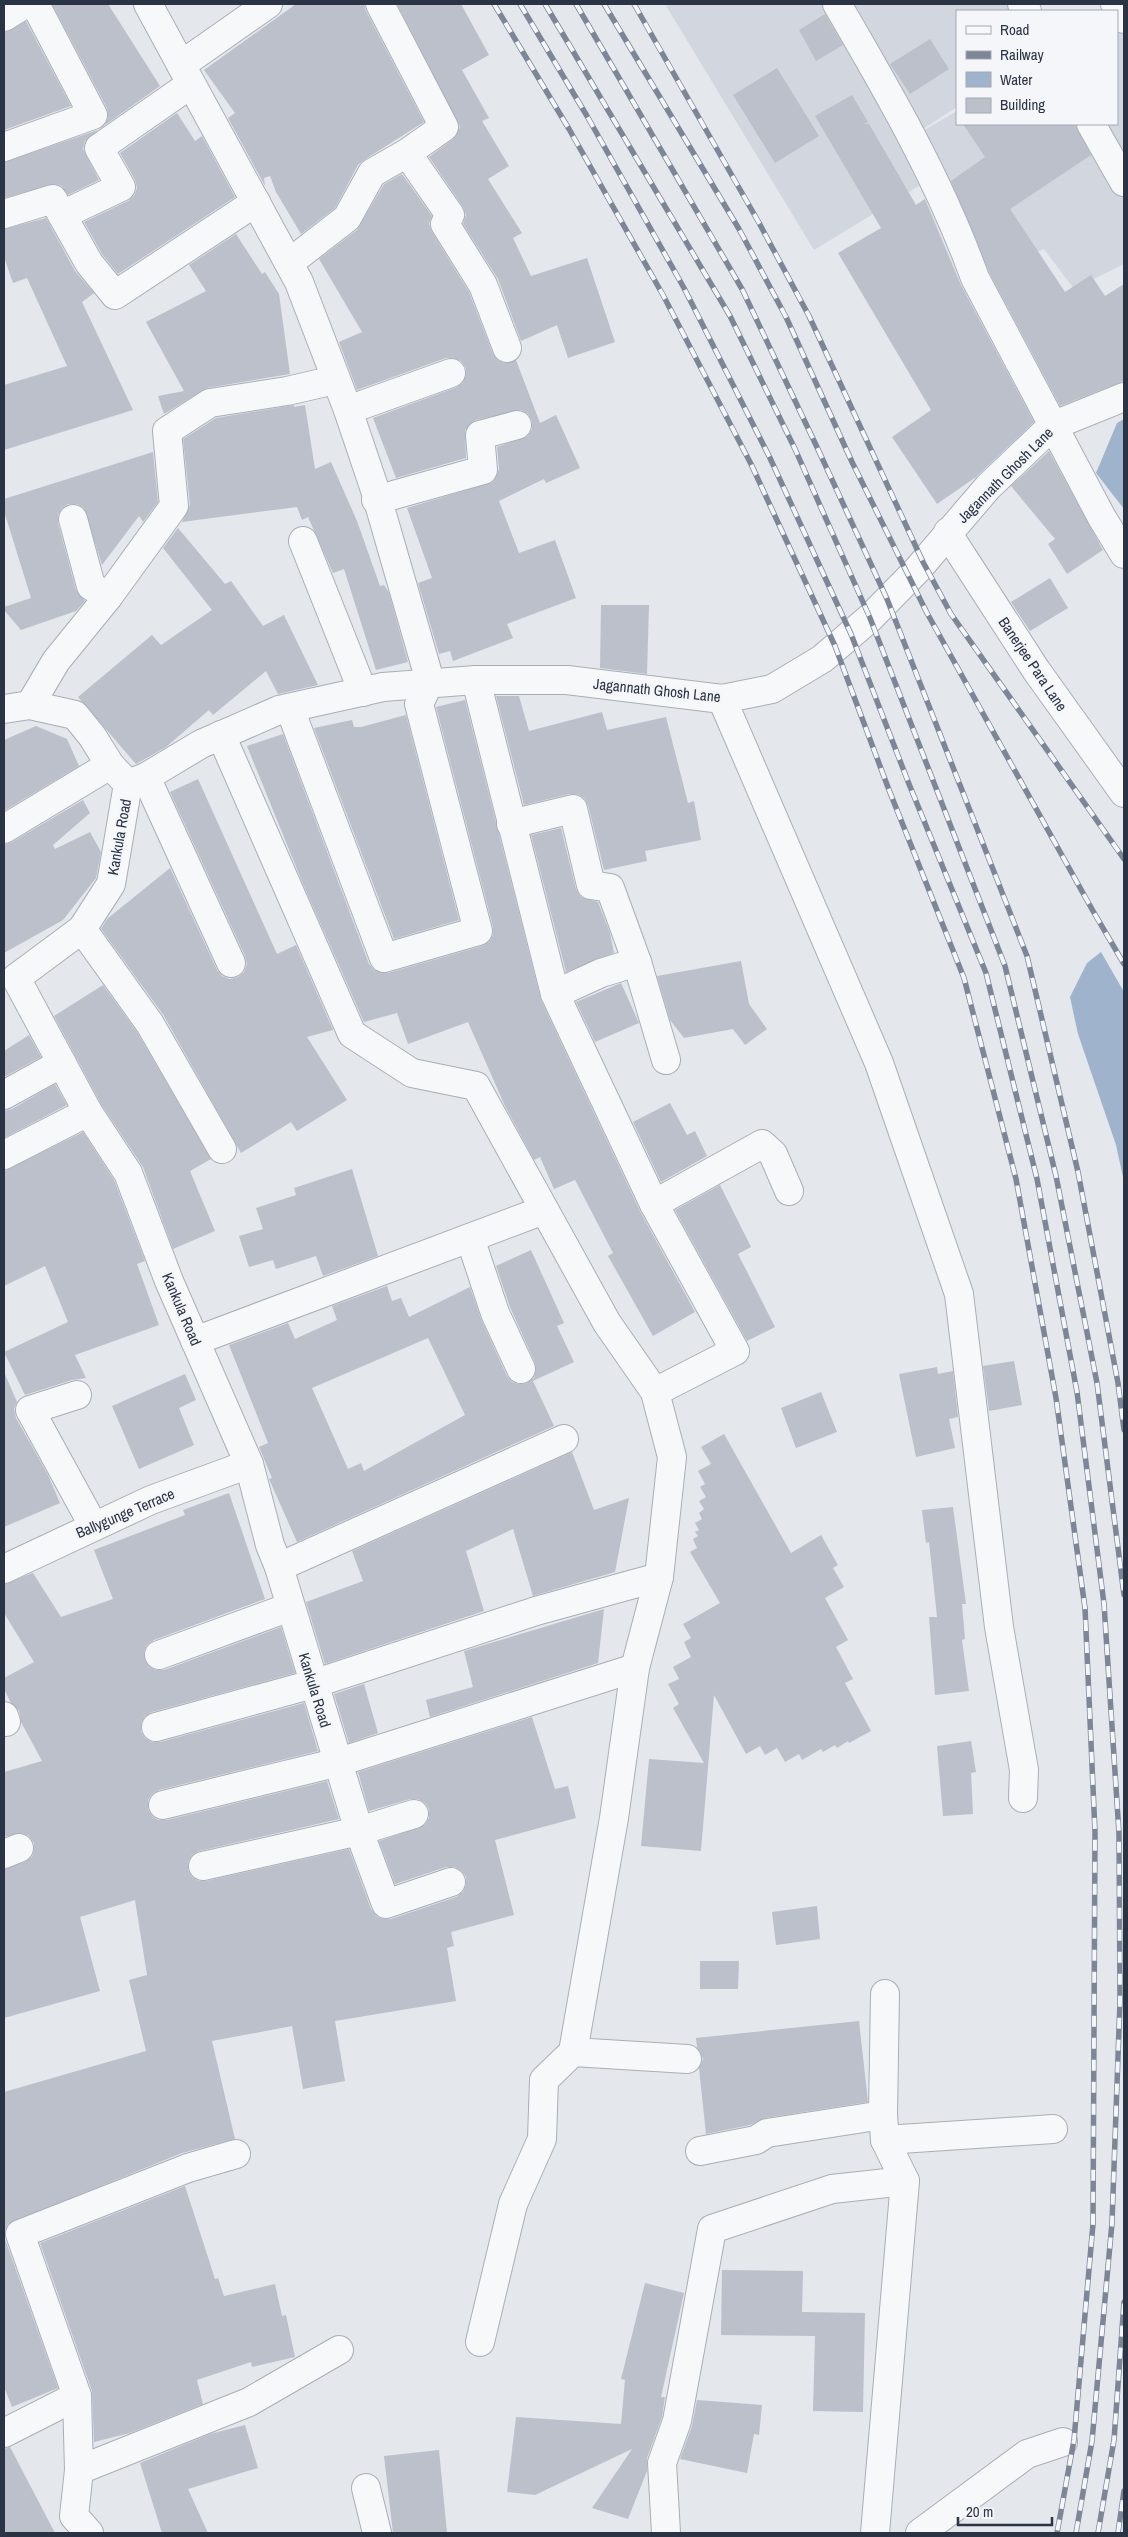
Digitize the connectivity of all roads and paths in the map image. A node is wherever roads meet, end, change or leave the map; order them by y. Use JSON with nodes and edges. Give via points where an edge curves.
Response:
{"nodes":[{"id":1,"x":25,"y":4,"type":"edge"},
{"id":2,"x":36,"y":4,"type":"edge"},
{"id":3,"x":148,"y":4,"type":"edge"},
{"id":4,"x":268,"y":4,"type":"edge"},
{"id":5,"x":380,"y":4,"type":"edge"},
{"id":6,"x":837,"y":4,"type":"edge"},
{"id":7,"x":1115,"y":4,"type":"edge"},
{"id":8,"x":4,"y":18,"type":"edge"},
{"id":9,"x":1124,"y":19,"type":"edge"},
{"id":10,"x":186,"y":74,"type":"junction"},
{"id":11,"x":1092,"y":125,"type":"edge"},
{"id":12,"x":4,"y":147,"type":"edge"},
{"id":13,"x":407,"y":153,"type":"junction"},
{"id":14,"x":1124,"y":182,"type":"edge"},
{"id":15,"x":256,"y":202,"type":"junction"},
{"id":16,"x":4,"y":214,"type":"edge"},
{"id":17,"x":62,"y":216,"type":"junction"},
{"id":18,"x":289,"y":263,"type":"junction"},
{"id":19,"x":507,"y":348,"type":"dead end"},
{"id":20,"x":452,"y":373,"type":"dead end"},
{"id":21,"x":335,"y":380,"type":"junction"},
{"id":22,"x":1124,"y":397,"type":"edge"},
{"id":23,"x":348,"y":410,"type":"junction"},
{"id":24,"x":518,"y":425,"type":"dead end"},
{"id":25,"x":1052,"y":426,"type":"junction"},
{"id":26,"x":376,"y":500,"type":"junction"},
{"id":27,"x":73,"y":519,"type":"dead end"},
{"id":28,"x":948,"y":532,"type":"junction"},
{"id":29,"x":303,"y":541,"type":"dead end"},
{"id":30,"x":1124,"y":554,"type":"edge"},
{"id":31,"x":108,"y":597,"type":"junction"},
{"id":32,"x":476,"y":680,"type":"junction"},
{"id":33,"x":430,"y":682,"type":"junction"},
{"id":34,"x":363,"y":692,"type":"junction"},
{"id":35,"x":722,"y":699,"type":"junction"},
{"id":36,"x":30,"y":705,"type":"junction"},
{"id":37,"x":4,"y":709,"type":"edge"},
{"id":38,"x":290,"y":709,"type":"junction"},
{"id":39,"x":221,"y":735,"type":"junction"},
{"id":40,"x":110,"y":765,"type":"junction"},
{"id":41,"x":137,"y":780,"type":"junction"},
{"id":42,"x":1124,"y":793,"type":"edge"},
{"id":43,"x":511,"y":824,"type":"junction"},
{"id":44,"x":4,"y":829,"type":"edge"},
{"id":45,"x":82,"y":930,"type":"junction"},
{"id":46,"x":637,"y":962,"type":"junction"},
{"id":47,"x":231,"y":963,"type":"dead end"},
{"id":48,"x":555,"y":994,"type":"junction"},
{"id":49,"x":666,"y":1060,"type":"dead end"},
{"id":50,"x":62,"y":1063,"type":"junction"},
{"id":51,"x":4,"y":1095,"type":"edge"},
{"id":52,"x":88,"y":1112,"type":"junction"},
{"id":53,"x":222,"y":1149,"type":"dead end"},
{"id":54,"x":4,"y":1156,"type":"edge"},
{"id":55,"x":789,"y":1191,"type":"dead end"},
{"id":56,"x":654,"y":1204,"type":"junction"},
{"id":57,"x":544,"y":1210,"type":"junction"},
{"id":58,"x":470,"y":1238,"type":"junction"},
{"id":59,"x":195,"y":1341,"type":"junction"},
{"id":60,"x":521,"y":1368,"type":"dead end"},
{"id":61,"x":655,"y":1392,"type":"junction"},
{"id":62,"x":77,"y":1395,"type":"dead end"},
{"id":63,"x":564,"y":1439,"type":"dead end"},
{"id":64,"x":249,"y":1464,"type":"junction"},
{"id":65,"x":93,"y":1525,"type":"junction"},
{"id":66,"x":7,"y":1560,"type":"edge"},
{"id":67,"x":279,"y":1567,"type":"junction"},
{"id":68,"x":659,"y":1577,"type":"junction"},
{"id":69,"x":290,"y":1607,"type":"junction"},
{"id":70,"x":159,"y":1655,"type":"dead end"},
{"id":71,"x":634,"y":1668,"type":"junction"},
{"id":72,"x":313,"y":1684,"type":"junction"},
{"id":73,"x":156,"y":1726,"type":"dead end"},
{"id":74,"x":339,"y":1762,"type":"junction"},
{"id":75,"x":1023,"y":1798,"type":"dead end"},
{"id":76,"x":163,"y":1805,"type":"dead end"},
{"id":77,"x":414,"y":1814,"type":"dead end"},
{"id":78,"x":359,"y":1831,"type":"junction"},
{"id":79,"x":203,"y":1866,"type":"dead end"},
{"id":80,"x":451,"y":1882,"type":"dead end"},
{"id":81,"x":885,"y":1994,"type":"dead end"},
{"id":82,"x":573,"y":2052,"type":"junction"},
{"id":83,"x":687,"y":2059,"type":"dead end"},
{"id":84,"x":884,"y":2127,"type":"junction"},
{"id":85,"x":1053,"y":2129,"type":"dead end"},
{"id":86,"x":700,"y":2151,"type":"dead end"},
{"id":87,"x":236,"y":2154,"type":"dead end"},
{"id":88,"x":905,"y":2180,"type":"junction"},
{"id":89,"x":480,"y":2342,"type":"dead end"},
{"id":90,"x":339,"y":2350,"type":"dead end"},
{"id":91,"x":77,"y":2396,"type":"junction"},
{"id":92,"x":4,"y":2433,"type":"edge"},
{"id":93,"x":1063,"y":2442,"type":"dead end"},
{"id":94,"x":79,"y":2470,"type":"junction"},
{"id":95,"x":366,"y":2488,"type":"dead end"},
{"id":96,"x":928,"y":2531,"type":"edge"},
{"id":97,"x":89,"y":2533,"type":"edge"},
{"id":98,"x":378,"y":2533,"type":"edge"},
{"id":99,"x":666,"y":2533,"type":"edge"},
{"id":100,"x":875,"y":2533,"type":"edge"}],
"edges":[{"from":1,"to":8,"type":"street"},
{"from":2,"to":12,"type":"street","via":[[93,115]]},
{"from":3,"to":10,"type":"street"},
{"from":4,"to":10,"type":"street"},
{"from":5,"to":13,"type":"street","via":[[444,127]]},
{"from":6,"to":25,"type":"street","via":[[915,140],[975,278]]},
{"from":7,"to":9,"type":"street"},
{"from":10,"to":15,"type":"street"},
{"from":10,"to":17,"type":"street","via":[[100,148],[121,186]]},
{"from":11,"to":14,"type":"street"},
{"from":13,"to":18,"type":"street","via":[[372,173],[347,218]]},
{"from":13,"to":19,"type":"street","via":[[450,215],[445,224],[483,285]]},
{"from":15,"to":17,"type":"street","via":[[115,295],[90,263]]},
{"from":15,"to":18,"type":"street"},
{"from":16,"to":17,"type":"street","via":[[53,199]]},
{"from":18,"to":21,"type":"street"},
{"from":20,"to":23,"type":"street"},
{"from":21,"to":23,"type":"street"},
{"from":21,"to":31,"type":"street","via":[[210,403],[167,430],[174,506]]},
{"from":22,"to":25,"type":"street","name":"Jagannath Ghosh Lane"},
{"from":23,"to":26,"type":"street"},
{"from":24,"to":26,"type":"street","via":[[480,435],[483,470]]},
{"from":25,"to":28,"type":"street","name":"Jagannath Ghosh Lane","via":[[988,487]]},
{"from":25,"to":30,"type":"street"},
{"from":26,"to":33,"type":"street"},
{"from":27,"to":31,"type":"street","via":[[91,586]]},
{"from":28,"to":35,"type":"street","name":"Jagannath Ghosh Lane","via":[[905,583],[822,660],[772,689]]},
{"from":28,"to":42,"type":"street","name":"Banerjee Para Lane","via":[[1036,670]]},
{"from":29,"to":34,"type":"street"},
{"from":31,"to":36,"type":"street","via":[[56,661]]},
{"from":32,"to":33,"type":"street","name":"Jagannath Ghosh Lane"},
{"from":32,"to":35,"type":"street","name":"Jagannath Ghosh Lane","via":[[567,680]]},
{"from":32,"to":43,"type":"street"},
{"from":33,"to":34,"type":"street","name":"Jagannath Ghosh Lane"},
{"from":33,"to":38,"type":"street","via":[[419,704],[478,931],[384,958]]},
{"from":34,"to":38,"type":"street","name":"Jagannath Ghosh Lane"},
{"from":35,"to":75,"type":"street","via":[[879,1062],[960,1294],[999,1627],[1024,1770]]},
{"from":36,"to":37,"type":"street"},
{"from":36,"to":40,"type":"street","via":[[75,715]]},
{"from":38,"to":39,"type":"street","name":"Jagannath Ghosh Lane","via":[[279,710]]},
{"from":39,"to":41,"type":"street","name":"Jagannath Ghosh Lane"},
{"from":39,"to":57,"type":"street","via":[[352,1034],[412,1073],[476,1086]]},
{"from":40,"to":41,"type":"street"},
{"from":40,"to":44,"type":"street"},
{"from":41,"to":45,"type":"street","name":"Kankula Road","via":[[111,884]]},
{"from":41,"to":47,"type":"street"},
{"from":43,"to":46,"type":"street","via":[[573,810],[592,885],[610,888]]},
{"from":43,"to":48,"type":"street"},
{"from":45,"to":50,"type":"street","name":"Kankula Road","via":[[16,978]]},
{"from":45,"to":53,"type":"street","via":[[150,1024]]},
{"from":46,"to":48,"type":"street","via":[[601,973]]},
{"from":46,"to":49,"type":"street"},
{"from":48,"to":56,"type":"street"},
{"from":50,"to":51,"type":"street"},
{"from":50,"to":52,"type":"street","name":"Kankula Road"},
{"from":52,"to":54,"type":"street"},
{"from":52,"to":59,"type":"street","name":"Kankula Road","via":[[128,1173]]},
{"from":55,"to":56,"type":"street","via":[[774,1154],[762,1144]]},
{"from":56,"to":61,"type":"street","via":[[735,1351]]},
{"from":57,"to":58,"type":"street"},
{"from":57,"to":61,"type":"street","via":[[607,1323]]},
{"from":58,"to":59,"type":"street"},
{"from":58,"to":60,"type":"street","via":[[495,1313]]},
{"from":59,"to":64,"type":"street","name":"Kankula Road"},
{"from":61,"to":68,"type":"street","via":[[672,1457]]},
{"from":62,"to":65,"type":"street","via":[[30,1410]]},
{"from":63,"to":67,"type":"street"},
{"from":64,"to":65,"type":"street","name":"Ballygunge Terrace"},
{"from":64,"to":67,"type":"street","name":"Kankula Road"},
{"from":65,"to":66,"type":"street","name":"Ballygunge Terrace"},
{"from":67,"to":69,"type":"street","name":"Kankula Road"},
{"from":68,"to":71,"type":"street"},
{"from":68,"to":72,"type":"street","via":[[536,1611]]},
{"from":69,"to":70,"type":"street"},
{"from":69,"to":72,"type":"street","name":"Kankula Road"},
{"from":71,"to":74,"type":"street"},
{"from":71,"to":82,"type":"street","via":[[614,1818]]},
{"from":72,"to":73,"type":"street"},
{"from":72,"to":74,"type":"street","name":"Kankula Road"},
{"from":74,"to":76,"type":"street"},
{"from":74,"to":78,"type":"street","name":"Kankula Road"},
{"from":77,"to":78,"type":"street"},
{"from":78,"to":79,"type":"street"},
{"from":78,"to":80,"type":"street","name":"Kankula Road","via":[[386,1904]]},
{"from":81,"to":84,"type":"street"},
{"from":82,"to":83,"type":"street"},
{"from":82,"to":89,"type":"street","via":[[544,2080],[542,2139],[513,2204]]},
{"from":84,"to":85,"type":"street"},
{"from":84,"to":86,"type":"street","via":[[767,2133],[756,2140]]},
{"from":84,"to":88,"type":"street"},
{"from":87,"to":91,"type":"street","via":[[188,2168],[20,2234]]},
{"from":88,"to":99,"type":"street","via":[[832,2189],[712,2229],[677,2420],[662,2463]]},
{"from":88,"to":100,"type":"street"},
{"from":90,"to":94,"type":"street","via":[[249,2402]]},
{"from":91,"to":92,"type":"street"},
{"from":91,"to":94,"type":"street"},
{"from":93,"to":96,"type":"street","via":[[1027,2454]]},
{"from":94,"to":97,"type":"street","via":[[74,2516]]},
{"from":95,"to":98,"type":"street"}]}
